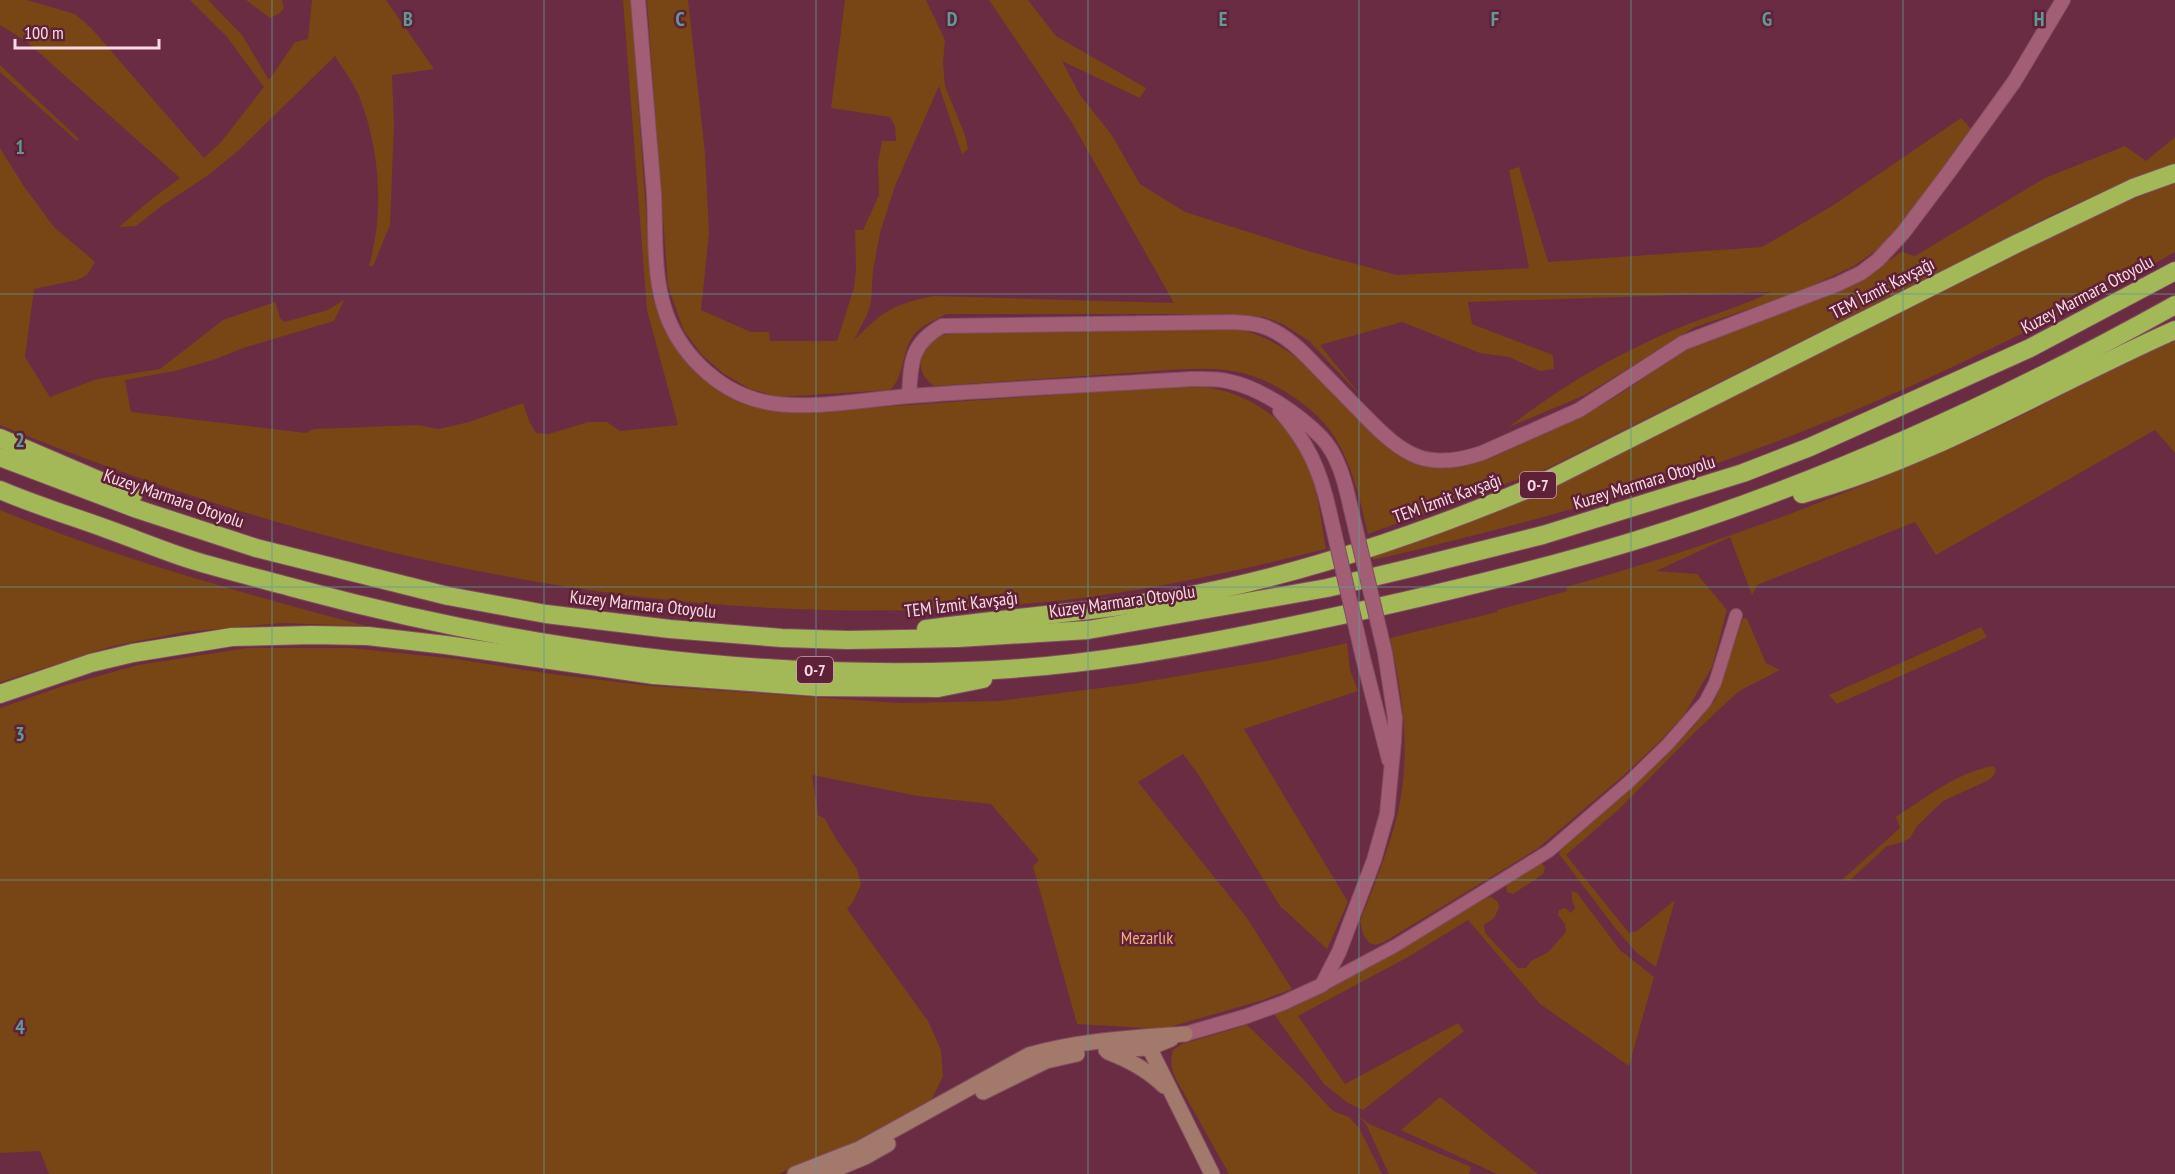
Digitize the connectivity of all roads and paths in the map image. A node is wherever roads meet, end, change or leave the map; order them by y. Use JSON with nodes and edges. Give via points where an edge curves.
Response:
{"nodes":[{"id":1,"x":638,"y":0,"type":"edge"},
{"id":2,"x":2063,"y":0,"type":"edge"},
{"id":3,"x":2175,"y":172,"type":"edge"},
{"id":4,"x":2175,"y":271,"type":"edge"},
{"id":5,"x":2175,"y":306,"type":"edge"},
{"id":6,"x":2175,"y":330,"type":"edge"},
{"id":7,"x":909,"y":396,"type":"junction"},
{"id":8,"x":1267,"y":396,"type":"junction"},
{"id":9,"x":0,"y":438,"type":"edge"},
{"id":10,"x":0,"y":457,"type":"edge"},
{"id":11,"x":0,"y":490,"type":"edge"},
{"id":12,"x":1639,"y":540,"type":"junction"},
{"id":13,"x":256,"y":548,"type":"junction"},
{"id":14,"x":1736,"y":615,"type":"dead end"},
{"id":15,"x":849,"y":640,"type":"junction"},
{"id":16,"x":1058,"y":664,"type":"junction"},
{"id":17,"x":0,"y":694,"type":"edge"},
{"id":18,"x":1391,"y":770,"type":"junction"},
{"id":19,"x":1322,"y":985,"type":"junction"},
{"id":20,"x":1185,"y":1034,"type":"junction"},
{"id":21,"x":1147,"y":1042,"type":"junction"},
{"id":22,"x":1102,"y":1050,"type":"junction"},
{"id":23,"x":1170,"y":1091,"type":"junction"},
{"id":24,"x":795,"y":1174,"type":"edge"},
{"id":25,"x":824,"y":1174,"type":"edge"},
{"id":26,"x":1212,"y":1174,"type":"edge"}],
"edges":[{"from":1,"to":7,"type":"street","via":[[659,291],[678,338],[714,377],[743,395],[762,401],[806,404]]},
{"from":2,"to":7,"type":"street","via":[[2014,82],[1898,239],[1878,260],[1838,284],[1683,343],[1579,410],[1466,459],[1446,461],[1402,450],[1292,343],[1266,327],[1234,321],[942,326],[925,338],[913,356]]},
{"from":3,"to":15,"type":"highway","name":"TEM İzmit Kavşağı","number":"O-7","via":[[2026,239],[1540,484],[1377,546],[1299,570],[1170,599]]},
{"from":4,"to":15,"type":"highway","name":"Kuzey Marmara Otoyolu","number":"O-7","via":[[2030,348],[1810,447],[1543,535],[1327,588],[1088,630]]},
{"from":5,"to":12,"type":"highway","number":"O-7","via":[[1965,414],[1804,482]]},
{"from":6,"to":12,"type":"highway","number":"O-7","via":[[1942,442],[1847,481]]},
{"from":7,"to":8,"type":"street","via":[[1211,379],[1238,384]]},
{"from":8,"to":18,"type":"street","bridge":true,"via":[[1311,453],[1323,484]]},
{"from":8,"to":18,"type":"street","bridge":true,"via":[[1322,438],[1345,483],[1385,653],[1395,718]]},
{"from":9,"to":13,"type":"highway"},
{"from":10,"to":13,"type":"highway","name":"Kuzey Marmara Otoyolu","number":"O-7","via":[[137,509]]},
{"from":11,"to":16,"type":"highway","number":"O-7","via":[[192,560],[370,609],[562,647],[665,660],[889,673]]},
{"from":12,"to":16,"type":"highway","number":"O-7","via":[[1377,608],[1245,635]]},
{"from":13,"to":15,"type":"highway","name":"Kuzey Marmara Otoyolu","number":"O-7","via":[[448,596],[546,614],[670,629]]},
{"from":14,"to":19,"type":"street","via":[[1715,683],[1705,702],[1630,781],[1549,851],[1395,946]]},
{"from":16,"to":17,"type":"highway","via":[[938,688],[817,687],[654,675],[369,636],[241,637],[133,653]]},
{"from":18,"to":19,"type":"street","via":[[1387,814],[1374,860],[1339,952]]},
{"from":19,"to":20,"type":"street","via":[[1244,1017]]},
{"from":20,"to":21,"type":"main road"},
{"from":20,"to":23,"type":"main road","via":[[1166,1051],[1162,1061]]},
{"from":21,"to":22,"type":"main road"},
{"from":21,"to":23,"type":"main road"},
{"from":21,"to":24,"type":"main road","via":[[1052,1048],[1029,1055],[859,1149]]},
{"from":22,"to":23,"type":"main road","via":[[1152,1074]]},
{"from":22,"to":25,"type":"main road","via":[[1046,1061],[969,1098],[865,1157]]},
{"from":23,"to":26,"type":"main road"}]}
